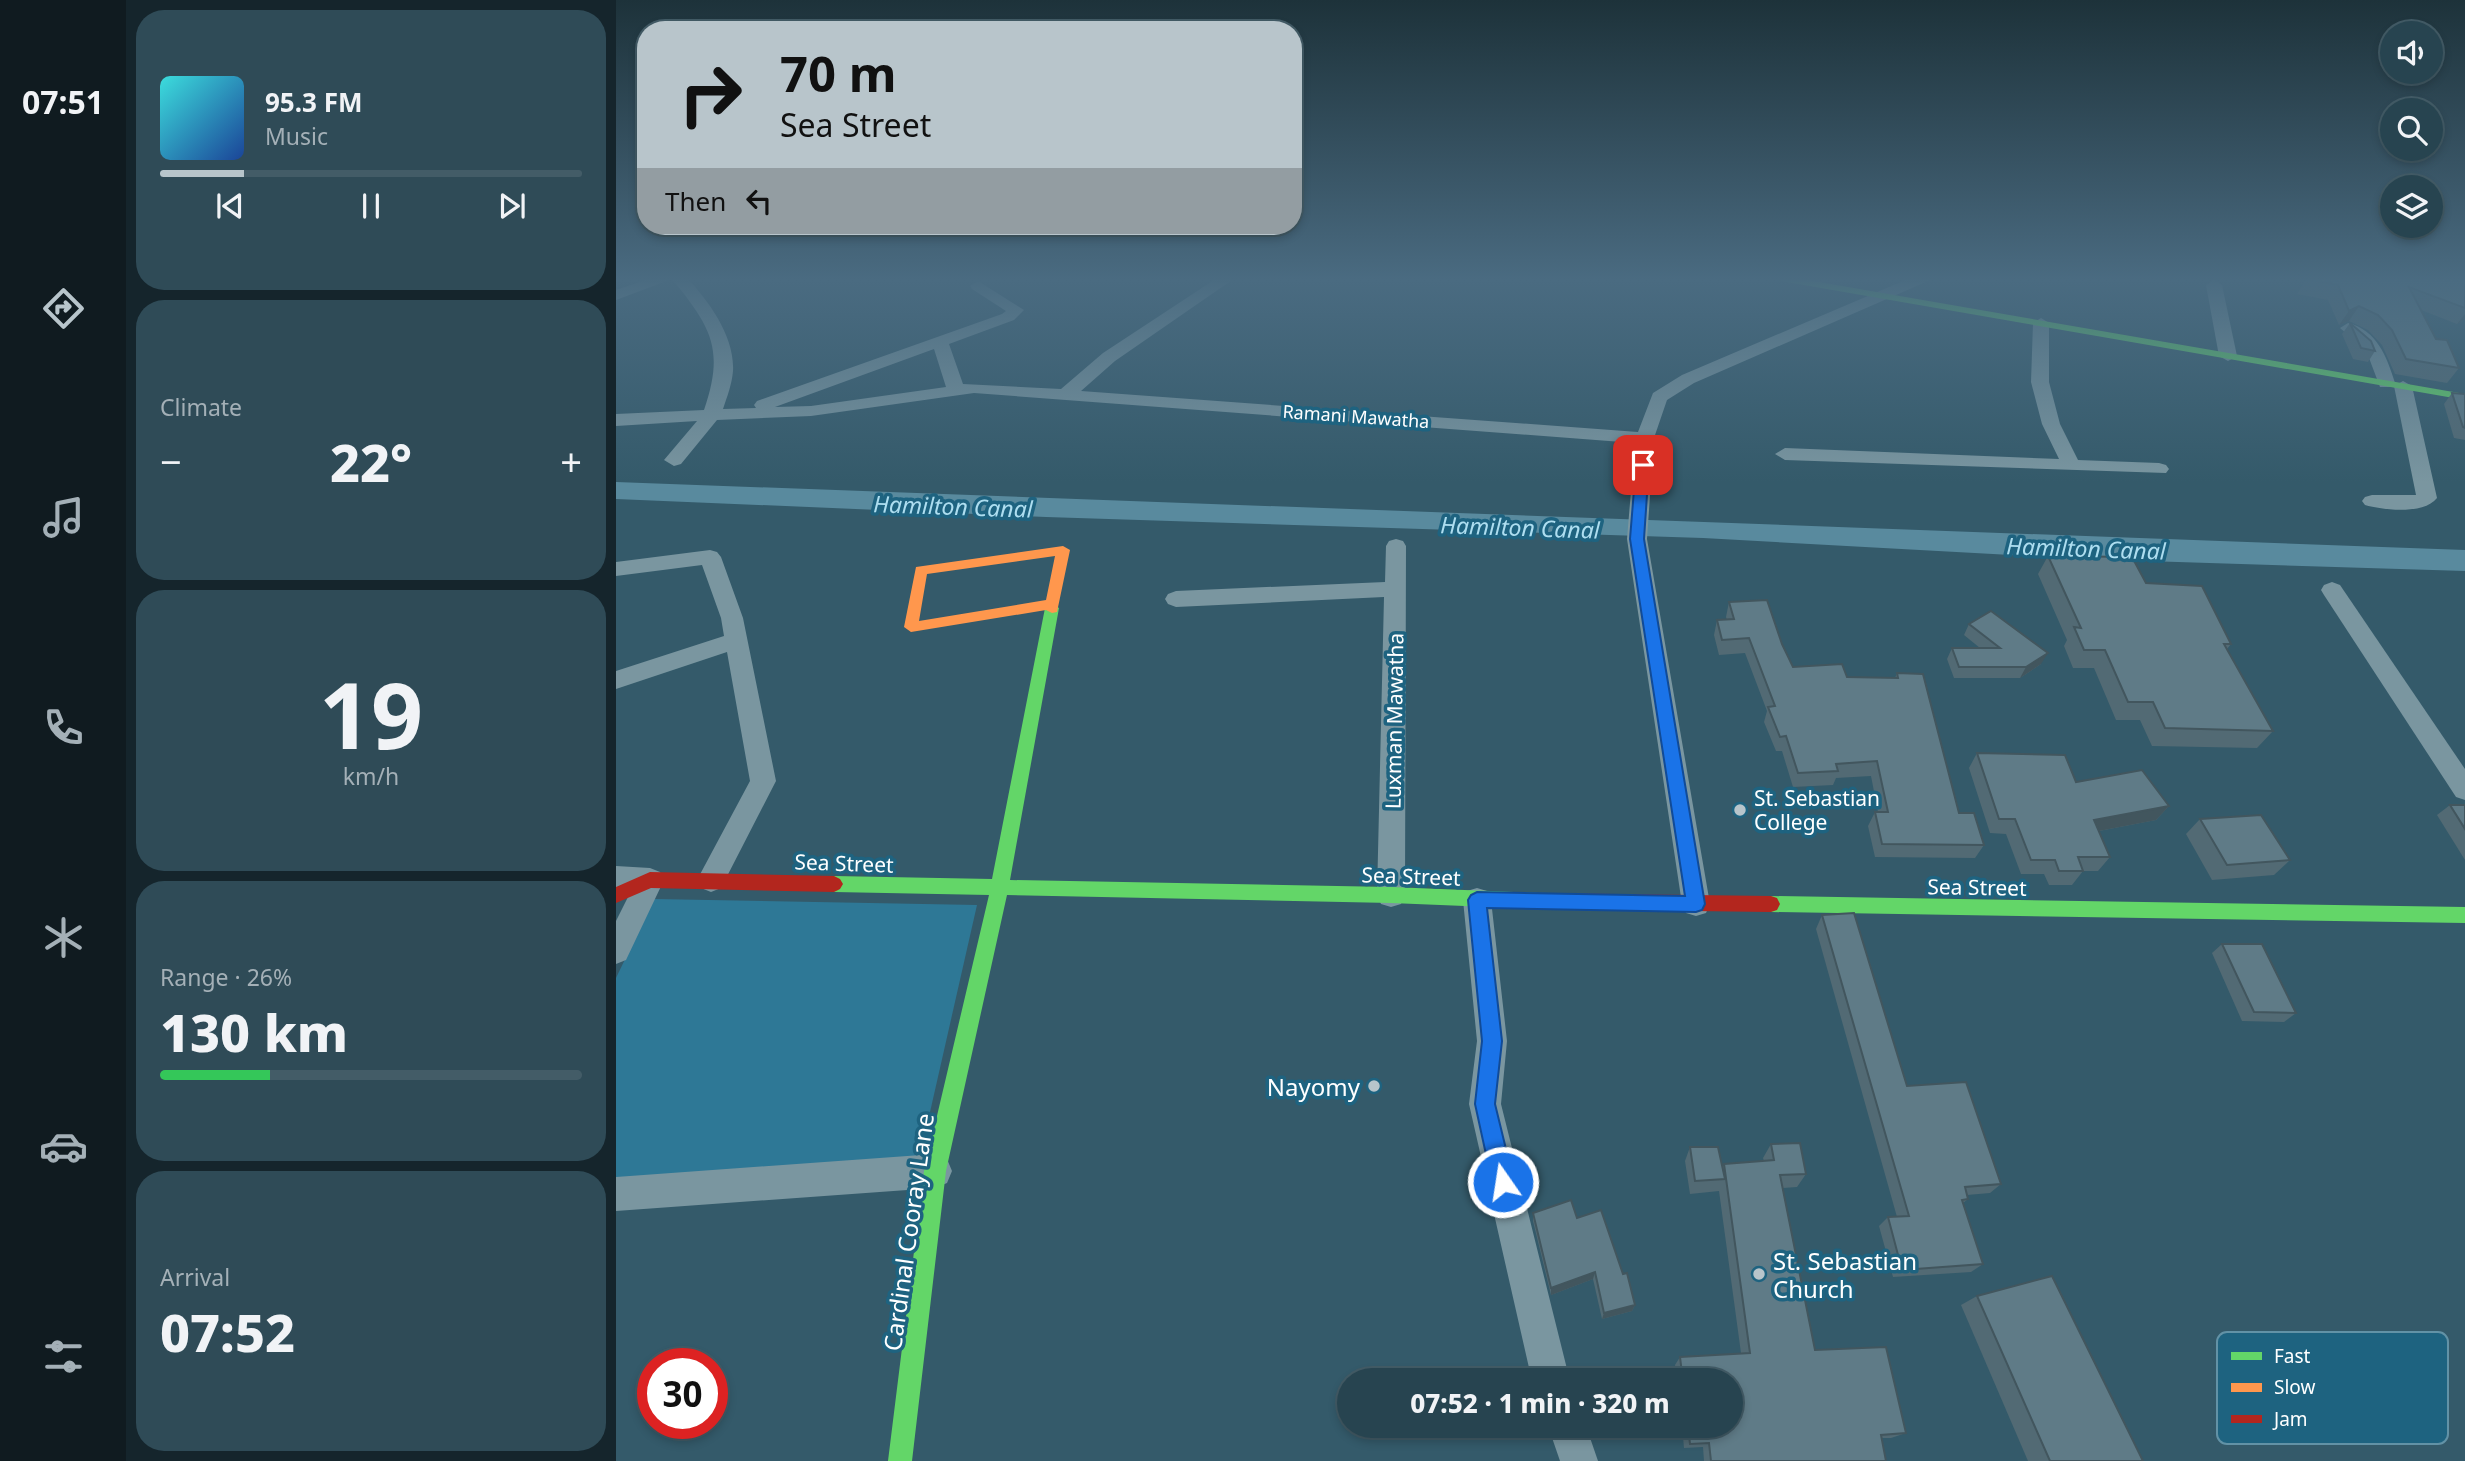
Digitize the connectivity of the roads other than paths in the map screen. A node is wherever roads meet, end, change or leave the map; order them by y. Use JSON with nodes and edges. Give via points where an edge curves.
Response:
{"nodes":[{"id":1,"x":718,"y":346,"type":"edge"},
{"id":2,"x":926,"y":346,"type":"edge"},
{"id":3,"x":942,"y":346,"type":"edge"},
{"id":4,"x":1125,"y":346,"type":"edge"},
{"id":5,"x":1765,"y":346,"type":"edge"},
{"id":6,"x":2041,"y":346,"type":"edge"},
{"id":7,"x":2172,"y":346,"type":"edge"},
{"id":8,"x":2226,"y":346,"type":"edge"},
{"id":9,"x":2374,"y":346,"type":"edge"},
{"id":10,"x":2228,"y":356,"type":"junction"},
{"id":11,"x":2394,"y":385,"type":"junction"},
{"id":12,"x":956,"y":389,"type":"junction"},
{"id":13,"x":1066,"y":394,"type":"junction"},
{"id":14,"x":2465,"y":397,"type":"edge"},
{"id":15,"x":739,"y":414,"type":"junction"},
{"id":16,"x":712,"y":415,"type":"junction"},
{"id":17,"x":616,"y":420,"type":"edge"},
{"id":18,"x":1645,"y":438,"type":"junction"},
{"id":19,"x":1785,"y":454,"type":"dead end"},
{"id":20,"x":674,"y":460,"type":"dead end"},
{"id":21,"x":2071,"y":465,"type":"junction"},
{"id":22,"x":2159,"y":469,"type":"dead end"},
{"id":23,"x":2372,"y":501,"type":"dead end"},
{"id":24,"x":1396,"y":546,"type":"dead end"},
{"id":25,"x":620,"y":567,"type":"edge"},
{"id":26,"x":1396,"y":589,"type":"junction"},
{"id":27,"x":2332,"y":590,"type":"dead end"},
{"id":28,"x":1176,"y":599,"type":"dead end"},
{"id":29,"x":1053,"y":604,"type":"junction"},
{"id":30,"x":736,"y":640,"type":"junction"},
{"id":31,"x":616,"y":680,"type":"edge"},
{"id":32,"x":2465,"y":790,"type":"edge"},
{"id":33,"x":616,"y":878,"type":"edge"},
{"id":34,"x":650,"y":880,"type":"junction"},
{"id":35,"x":711,"y":880,"type":"junction"},
{"id":36,"x":999,"y":889,"type":"junction"},
{"id":37,"x":616,"y":895,"type":"edge"},
{"id":38,"x":1391,"y":895,"type":"junction"},
{"id":39,"x":1477,"y":900,"type":"junction"},
{"id":40,"x":1696,"y":904,"type":"junction"},
{"id":41,"x":2465,"y":915,"type":"edge"},
{"id":42,"x":616,"y":951,"type":"edge"},
{"id":43,"x":935,"y":1171,"type":"junction"},
{"id":44,"x":616,"y":1194,"type":"edge"},
{"id":45,"x":1548,"y":1368,"type":"edge"},
{"id":46,"x":1571,"y":1438,"type":"edge"},
{"id":47,"x":900,"y":1461,"type":"edge"},
{"id":48,"x":1579,"y":1461,"type":"edge"}],
"edges":[{"from":1,"to":16,"type":"street","via":[[724,366]]},
{"from":2,"to":15,"type":"street"},
{"from":3,"to":12,"type":"street"},
{"from":4,"to":13,"type":"street"},
{"from":5,"to":18,"type":"street","via":[[1659,397]]},
{"from":6,"to":21,"type":"street","via":[[2040,382],[2051,424]]},
{"from":7,"to":10,"type":"street"},
{"from":8,"to":10,"type":"street"},
{"from":9,"to":11,"type":"street"},
{"from":10,"to":11,"type":"street"},
{"from":11,"to":14,"type":"street"},
{"from":11,"to":23,"type":"street","via":[[2427,498],[2412,503]]},
{"from":12,"to":13,"type":"street","name":"Ramani Mawatha"},
{"from":12,"to":15,"type":"street","name":"Ramani Mawatha","via":[[811,411]]},
{"from":13,"to":18,"type":"street","name":"Ramani Mawatha"},
{"from":15,"to":16,"type":"street","name":"Ramani Mawatha"},
{"from":16,"to":17,"type":"street","name":"Ramani Mawatha"},
{"from":16,"to":20,"type":"street"},
{"from":18,"to":40,"type":"street","via":[[1637,539]]},
{"from":19,"to":21,"type":"street"},
{"from":21,"to":22,"type":"street"},
{"from":24,"to":26,"type":"street","name":"Luxman Mawatha"},
{"from":25,"to":30,"type":"street","via":[[710,557]]},
{"from":26,"to":28,"type":"street"},
{"from":26,"to":38,"type":"street","name":"Luxman Mawatha"},
{"from":27,"to":32,"type":"street"},
{"from":29,"to":29,"type":"street","name":"Cardinal Cooray Lane","via":[[1040,606],[911,627],[921,570],[1063,550]]},
{"from":29,"to":36,"type":"street","name":"Cardinal Cooray Lane"},
{"from":30,"to":31,"type":"street"},
{"from":30,"to":35,"type":"street","via":[[763,781]]},
{"from":33,"to":34,"type":"street"},
{"from":34,"to":35,"type":"street","name":"Sea Street"},
{"from":34,"to":37,"type":"street"},
{"from":34,"to":42,"type":"street"},
{"from":35,"to":36,"type":"street","name":"Sea Street"},
{"from":36,"to":38,"type":"street","name":"Sea Street"},
{"from":36,"to":43,"type":"street","name":"Cardinal Cooray Lane"},
{"from":38,"to":39,"type":"street","name":"Sea Street"},
{"from":39,"to":40,"type":"street","name":"Sea Street"},
{"from":39,"to":45,"type":"street","via":[[1492,1041],[1485,1104]]},
{"from":40,"to":41,"type":"street","name":"Sea Street"},
{"from":43,"to":44,"type":"street"},
{"from":43,"to":47,"type":"street","name":"Cardinal Cooray Lane"},
{"from":46,"to":48,"type":"street"}]}
